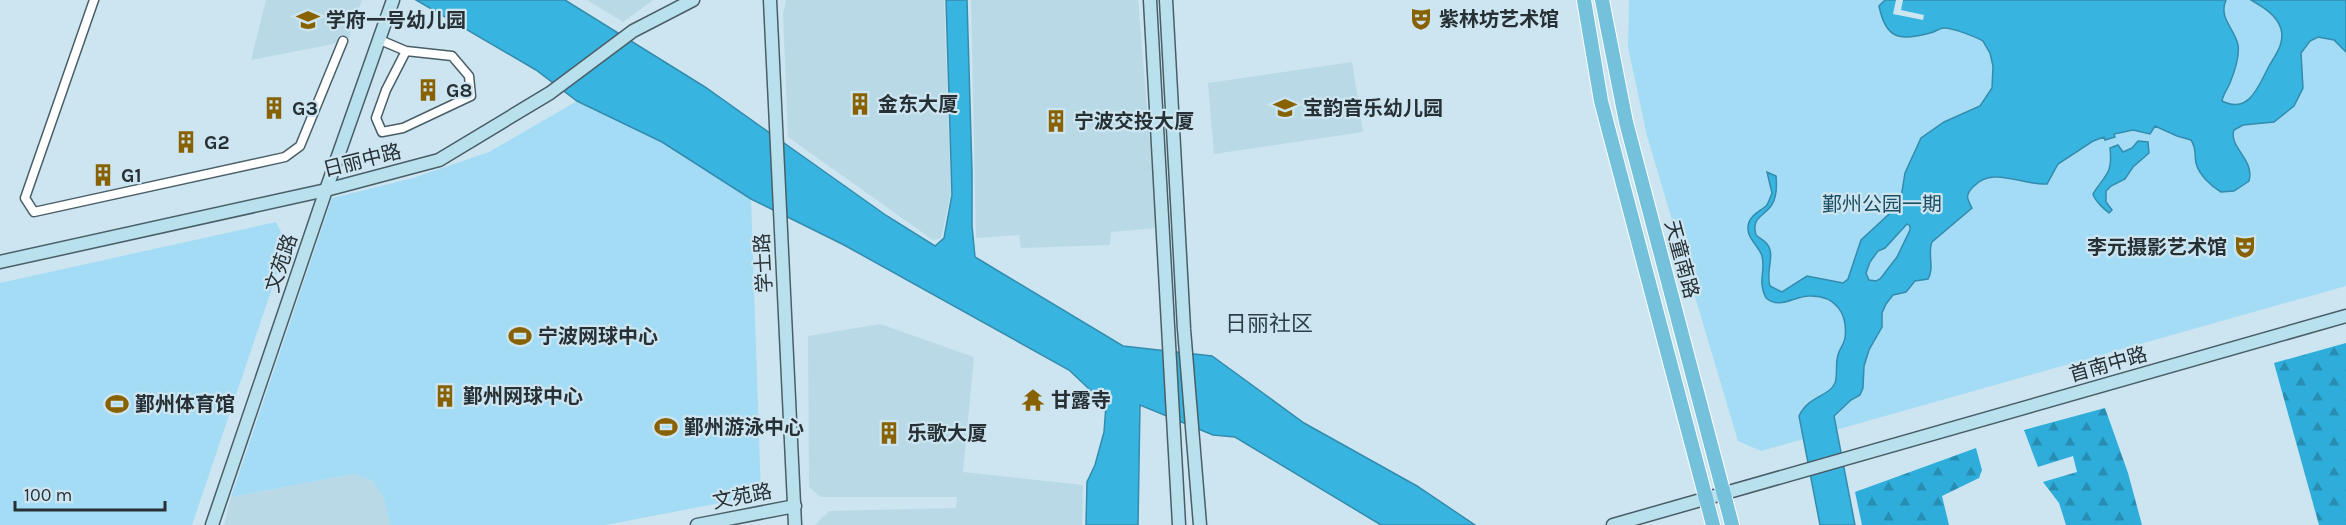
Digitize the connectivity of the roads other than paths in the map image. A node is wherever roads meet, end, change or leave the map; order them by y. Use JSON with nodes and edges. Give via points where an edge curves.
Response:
{"nodes":[{"id":1,"x":94,"y":0,"type":"edge"},
{"id":2,"x":393,"y":0,"type":"edge"},
{"id":3,"x":693,"y":0,"type":"edge"},
{"id":4,"x":770,"y":0,"type":"edge"},
{"id":5,"x":1150,"y":0,"type":"edge"},
{"id":6,"x":1166,"y":0,"type":"edge"},
{"id":7,"x":1584,"y":0,"type":"edge"},
{"id":8,"x":1602,"y":0,"type":"edge"},
{"id":9,"x":380,"y":40,"type":"junction"},
{"id":10,"x":344,"y":41,"type":"dead end"},
{"id":11,"x":406,"y":51,"type":"junction"},
{"id":12,"x":326,"y":190,"type":"junction"},
{"id":13,"x":0,"y":262,"type":"edge"},
{"id":14,"x":2346,"y":316,"type":"edge"},
{"id":15,"x":1723,"y":493,"type":"junction"},
{"id":16,"x":1705,"y":498,"type":"junction"},
{"id":17,"x":795,"y":506,"type":"junction"},
{"id":18,"x":212,"y":525,"type":"edge"},
{"id":19,"x":697,"y":525,"type":"edge"},
{"id":20,"x":795,"y":525,"type":"edge"},
{"id":21,"x":1179,"y":525,"type":"edge"},
{"id":22,"x":1200,"y":525,"type":"edge"},
{"id":23,"x":1613,"y":525,"type":"edge"},
{"id":24,"x":1713,"y":525,"type":"edge"},
{"id":25,"x":1732,"y":525,"type":"edge"}],
"edges":[{"from":1,"to":10,"type":"street","via":[[25,198],[34,212],[285,157],[300,146]]},
{"from":2,"to":9,"type":"main road","name":"文苑路"},
{"from":3,"to":12,"type":"main road","name":"日丽中路","via":[[633,31],[550,93],[439,160]]},
{"from":4,"to":17,"type":"main road","name":"学士路"},
{"from":5,"to":21,"type":"main road"},
{"from":6,"to":22,"type":"main road"},
{"from":7,"to":16,"type":"main road","name":"天童南路","via":[[1601,101]]},
{"from":8,"to":15,"type":"main road","name":"天童南路","via":[[1626,122]]},
{"from":9,"to":11,"type":"street"},
{"from":9,"to":12,"type":"main road","name":"文苑路"},
{"from":11,"to":11,"type":"street","via":[[452,56],[469,76],[471,96],[404,128],[382,132],[376,118]]},
{"from":12,"to":13,"type":"main road","name":"日丽中路"},
{"from":12,"to":18,"type":"main road","name":"文苑路"},
{"from":14,"to":15,"type":"main road","name":"首南中路"},
{"from":15,"to":16,"type":"main road"},
{"from":15,"to":25,"type":"main road","name":"天童南路"},
{"from":16,"to":23,"type":"main road"},
{"from":16,"to":24,"type":"main road","name":"天童南路"},
{"from":17,"to":19,"type":"main road","name":"文苑路"},
{"from":17,"to":20,"type":"main road","name":"学士路"}]}
